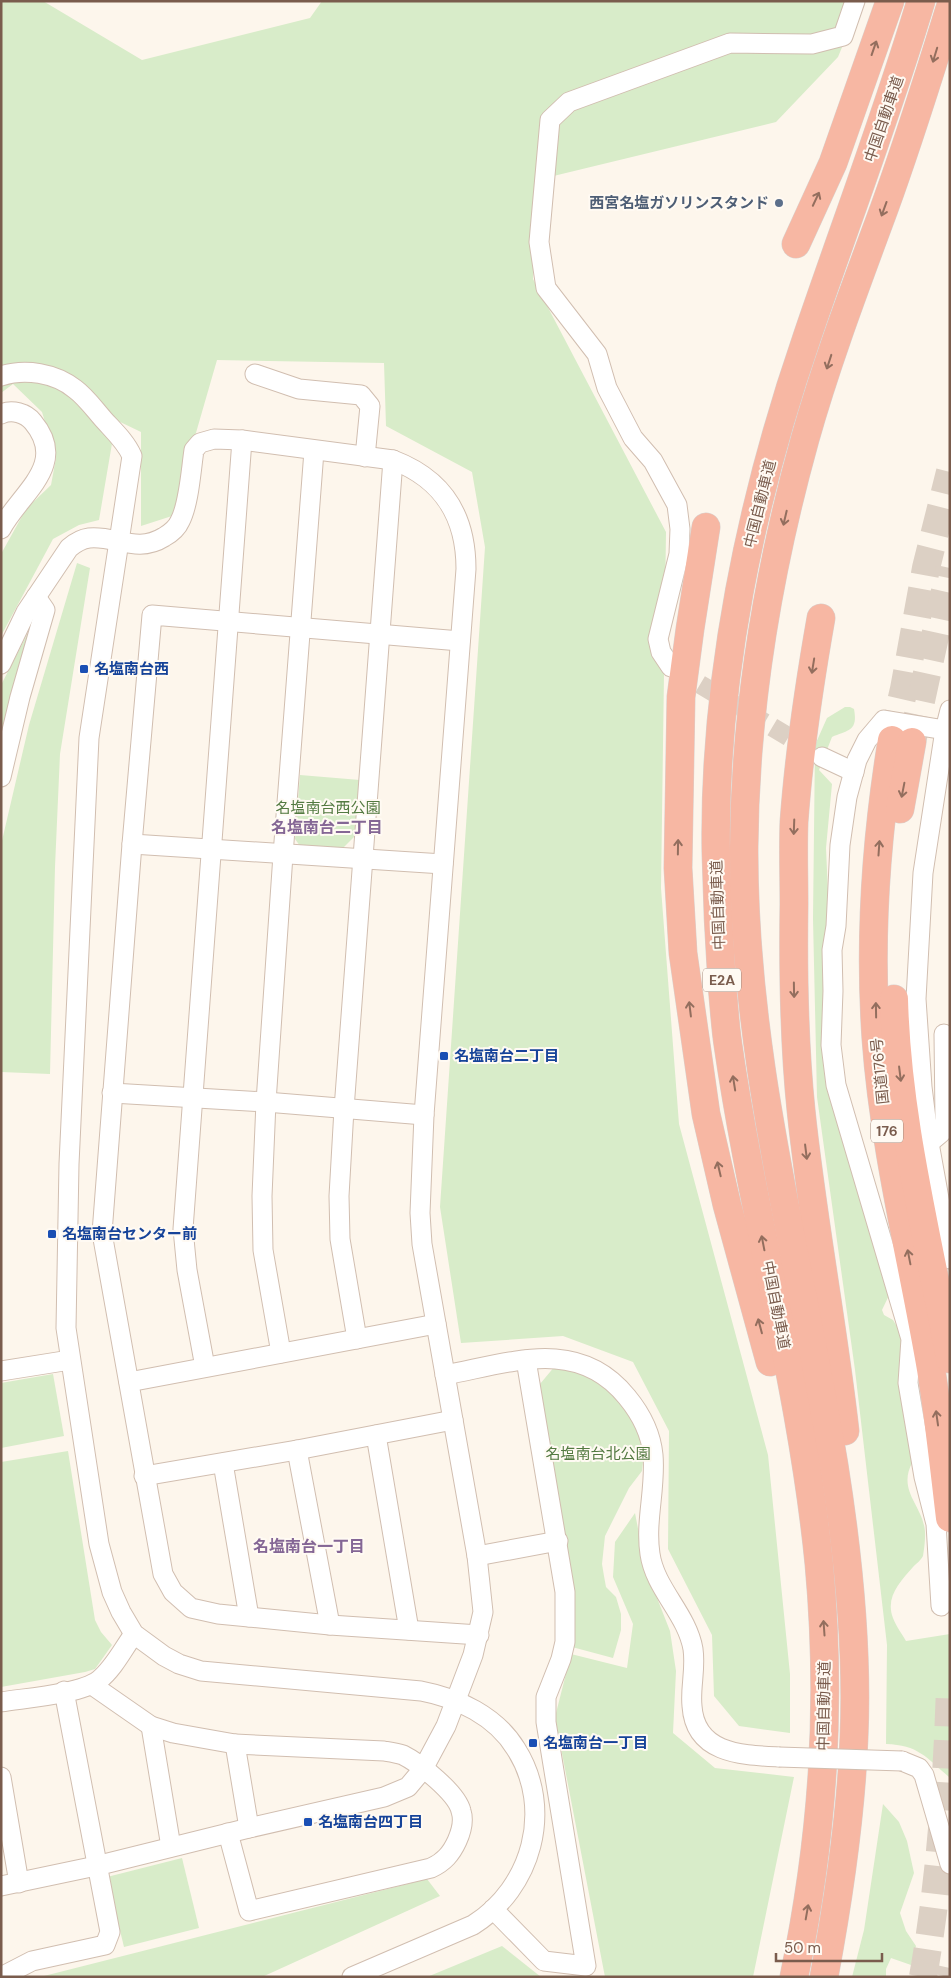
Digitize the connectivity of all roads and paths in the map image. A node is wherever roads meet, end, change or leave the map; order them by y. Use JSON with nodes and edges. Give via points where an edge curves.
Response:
{"nodes":[{"id":1,"x":855,"y":1,"type":"edge"},
{"id":2,"x":890,"y":1,"type":"edge"},
{"id":3,"x":921,"y":1,"type":"edge"},
{"id":4,"x":950,"y":8,"type":"edge"},
{"id":5,"x":796,"y":244,"type":"dead end"},
{"id":6,"x":255,"y":374,"type":"dead end"},
{"id":7,"x":1,"y":376,"type":"edge"},
{"id":8,"x":1,"y":414,"type":"edge"},
{"id":9,"x":242,"y":440,"type":"junction"},
{"id":10,"x":314,"y":451,"type":"junction"},
{"id":11,"x":365,"y":457,"type":"junction"},
{"id":12,"x":393,"y":460,"type":"junction"},
{"id":13,"x":706,"y":527,"type":"dead end"},
{"id":14,"x":1,"y":529,"type":"edge"},
{"id":15,"x":120,"y":542,"type":"junction"},
{"id":16,"x":36,"y":597,"type":"junction"},
{"id":17,"x":821,"y":618,"type":"dead end"},
{"id":18,"x":228,"y":622,"type":"junction"},
{"id":19,"x":300,"y":628,"type":"junction"},
{"id":20,"x":380,"y":634,"type":"junction"},
{"id":21,"x":460,"y":642,"type":"junction"},
{"id":22,"x":1,"y":664,"type":"edge"},
{"id":23,"x":671,"y":667,"type":"tunnel mouth"},
{"id":24,"x":950,"y":710,"type":"edge"},
{"id":25,"x":945,"y":730,"type":"junction"},
{"id":26,"x":822,"y":757,"type":"tunnel mouth"},
{"id":27,"x":854,"y":772,"type":"junction"},
{"id":28,"x":1,"y":777,"type":"edge"},
{"id":29,"x":132,"y":844,"type":"junction"},
{"id":30,"x":211,"y":849,"type":"junction"},
{"id":31,"x":283,"y":855,"type":"junction"},
{"id":32,"x":362,"y":860,"type":"junction"},
{"id":33,"x":443,"y":864,"type":"junction"},
{"id":34,"x":944,"y":1034,"type":"dead end"},
{"id":35,"x":112,"y":1093,"type":"junction"},
{"id":36,"x":191,"y":1097,"type":"junction"},
{"id":37,"x":266,"y":1102,"type":"junction"},
{"id":38,"x":344,"y":1109,"type":"junction"},
{"id":39,"x":424,"y":1115,"type":"junction"},
{"id":40,"x":937,"y":1153,"type":"edge"},
{"id":41,"x":950,"y":1259,"type":"edge"},
{"id":42,"x":436,"y":1324,"type":"junction"},
{"id":43,"x":357,"y":1339,"type":"junction"},
{"id":44,"x":280,"y":1353,"type":"junction"},
{"id":45,"x":950,"y":1359,"type":"edge"},
{"id":46,"x":70,"y":1360,"type":"junction"},
{"id":47,"x":526,"y":1360,"type":"junction"},
{"id":48,"x":205,"y":1367,"type":"junction"},
{"id":49,"x":1,"y":1371,"type":"edge"},
{"id":50,"x":444,"y":1375,"type":"junction"},
{"id":51,"x":129,"y":1382,"type":"junction"},
{"id":52,"x":453,"y":1420,"type":"junction"},
{"id":53,"x":376,"y":1435,"type":"junction"},
{"id":54,"x":297,"y":1450,"type":"junction"},
{"id":55,"x":223,"y":1463,"type":"junction"},
{"id":56,"x":144,"y":1476,"type":"junction"},
{"id":57,"x":950,"y":1518,"type":"edge"},
{"id":58,"x":558,"y":1541,"type":"junction"},
{"id":59,"x":477,"y":1556,"type":"junction"},
{"id":60,"x":818,"y":1560,"type":"junction"},
{"id":61,"x":941,"y":1606,"type":"dead end"},
{"id":62,"x":248,"y":1617,"type":"junction"},
{"id":63,"x":330,"y":1624,"type":"junction"},
{"id":64,"x":409,"y":1630,"type":"junction"},
{"id":65,"x":134,"y":1634,"type":"junction"},
{"id":66,"x":479,"y":1635,"type":"junction"},
{"id":67,"x":92,"y":1684,"type":"junction"},
{"id":68,"x":64,"y":1692,"type":"junction"},
{"id":69,"x":455,"y":1700,"type":"junction"},
{"id":70,"x":1,"y":1702,"type":"edge"},
{"id":71,"x":151,"y":1726,"type":"junction"},
{"id":72,"x":855,"y":1734,"type":"junction"},
{"id":73,"x":235,"y":1744,"type":"junction"},
{"id":74,"x":423,"y":1769,"type":"junction"},
{"id":75,"x":1,"y":1777,"type":"edge"},
{"id":76,"x":248,"y":1828,"type":"junction"},
{"id":77,"x":228,"y":1833,"type":"junction"},
{"id":78,"x":171,"y":1847,"type":"junction"},
{"id":79,"x":950,"y":1864,"type":"edge"},
{"id":80,"x":96,"y":1866,"type":"junction"},
{"id":81,"x":10,"y":1885,"type":"edge"},
{"id":82,"x":493,"y":1909,"type":"junction"},
{"id":83,"x":1,"y":1976,"type":"edge"},
{"id":84,"x":352,"y":1977,"type":"edge"},
{"id":85,"x":794,"y":1977,"type":"edge"},
{"id":86,"x":824,"y":1977,"type":"edge"}],
"edges":[{"from":1,"to":23,"type":"street","via":[[843,36],[812,44],[730,43],[569,102],[550,120],[540,242],[546,288],[597,354],[607,388],[633,438],[653,461],[677,505],[679,554],[658,639],[661,652]]},
{"from":5,"to":2,"type":"highway","one_way":true,"via":[[833,163]]},
{"from":60,"to":3,"type":"highway","name":"中国自動車道","number":"E2A","one_way":true,"via":[[805,1462],[743,1139],[727,1038],[717,879],[718,768],[737,608],[758,508],[806,340],[872,155]]},
{"from":4,"to":72,"type":"highway","name":"中国自動車道","number":"E2A","one_way":true,"via":[[806,434],[766,605],[747,767],[746,923],[756,1039],[771,1138],[835,1468],[854,1647]]},
{"from":6,"to":11,"type":"street","via":[[299,389],[361,395],[370,406]]},
{"from":7,"to":15,"type":"street","via":[[32,372],[62,380],[76,390],[129,449],[132,464]]},
{"from":8,"to":14,"type":"street","via":[[20,413],[31,420],[40,432],[46,455],[44,469],[37,481]]},
{"from":9,"to":10,"type":"street"},
{"from":9,"to":15,"type":"street","via":[[214,439],[200,443],[194,450],[181,520],[170,533],[152,542]]},
{"from":9,"to":18,"type":"street"},
{"from":10,"to":11,"type":"street"},
{"from":10,"to":19,"type":"street"},
{"from":11,"to":12,"type":"street"},
{"from":12,"to":20,"type":"street"},
{"from":12,"to":21,"type":"street","via":[[431,481],[446,497],[456,515],[466,558]]},
{"from":60,"to":13,"type":"highway","one_way":true,"via":[[800,1474],[727,1205],[706,1114],[683,953],[678,868],[681,697]]},
{"from":15,"to":16,"type":"street","via":[[91,538],[78,540]]},
{"from":15,"to":46,"type":"street","via":[[89,738],[69,1164],[66,1328]]},
{"from":16,"to":22,"type":"street"},
{"from":16,"to":28,"type":"street","via":[[45,610]]},
{"from":17,"to":72,"type":"highway","one_way":true,"via":[[803,728],[794,824],[795,1027],[812,1201],[840,1384],[849,1472],[860,1657]]},
{"from":18,"to":19,"type":"street"},
{"from":18,"to":29,"type":"street","via":[[152,615]]},
{"from":18,"to":30,"type":"street"},
{"from":19,"to":20,"type":"street"},
{"from":19,"to":31,"type":"street"},
{"from":20,"to":21,"type":"street"},
{"from":20,"to":32,"type":"street"},
{"from":21,"to":33,"type":"street"},
{"from":24,"to":25,"type":"street"},
{"from":25,"to":27,"type":"street","via":[[884,720],[866,740]]},
{"from":25,"to":40,"type":"street","via":[[923,873],[916,998],[922,1086]]},
{"from":26,"to":27,"type":"street"},
{"from":27,"to":61,"type":"street","via":[[840,845],[832,950],[831,1045],[836,1085],[911,1339],[908,1383],[924,1477],[936,1524]]},
{"from":29,"to":30,"type":"street"},
{"from":29,"to":35,"type":"street"},
{"from":30,"to":31,"type":"street"},
{"from":30,"to":36,"type":"street"},
{"from":31,"to":32,"type":"street"},
{"from":31,"to":37,"type":"street"},
{"from":32,"to":33,"type":"street"},
{"from":32,"to":38,"type":"street"},
{"from":33,"to":39,"type":"street"},
{"from":34,"to":40,"type":"street","via":[[944,1120]]},
{"from":35,"to":36,"type":"street"},
{"from":35,"to":51,"type":"street","via":[[102,1233]]},
{"from":36,"to":37,"type":"street"},
{"from":36,"to":48,"type":"street","via":[[183,1229],[187,1270]]},
{"from":37,"to":38,"type":"street"},
{"from":37,"to":44,"type":"street","via":[[263,1250]]},
{"from":38,"to":39,"type":"street"},
{"from":38,"to":43,"type":"street","via":[[340,1239]]},
{"from":39,"to":42,"type":"street","via":[[420,1213]]},
{"from":40,"to":41,"type":"street"},
{"from":42,"to":43,"type":"street"},
{"from":42,"to":50,"type":"street"},
{"from":43,"to":44,"type":"street"},
{"from":44,"to":48,"type":"street"},
{"from":57,"to":45,"type":"highway","name":"国道176号","number":"176","one_way":true,"via":[[931,1370],[890,1153],[876,1038],[874,916],[883,795],[902,741],[892,914],[895,1034],[906,1122]]},
{"from":46,"to":49,"type":"street"},
{"from":46,"to":65,"type":"street","via":[[102,1561],[115,1599]]},
{"from":47,"to":50,"type":"street"},
{"from":47,"to":58,"type":"street"},
{"from":47,"to":79,"type":"street","bridge":true,"via":[[556,1358],[579,1362],[619,1387],[638,1412],[653,1456],[650,1553],[653,1567],[690,1636],[694,1666],[692,1706],[703,1736],[734,1753],[902,1761],[919,1768],[924,1775]]},
{"from":48,"to":51,"type":"street"},
{"from":50,"to":52,"type":"street"},
{"from":51,"to":56,"type":"street"},
{"from":52,"to":53,"type":"street"},
{"from":52,"to":59,"type":"street"},
{"from":53,"to":54,"type":"street"},
{"from":53,"to":64,"type":"street"},
{"from":54,"to":55,"type":"street"},
{"from":54,"to":63,"type":"street"},
{"from":55,"to":56,"type":"street"},
{"from":55,"to":62,"type":"street"},
{"from":56,"to":62,"type":"street","via":[[163,1574],[173,1592],[190,1608]]},
{"from":58,"to":59,"type":"street"},
{"from":58,"to":82,"type":"street","via":[[566,1592],[566,1623],[561,1659],[546,1697],[546,1722],[586,1966],[544,1961]]},
{"from":59,"to":66,"type":"street","via":[[484,1612]]},
{"from":85,"to":60,"type":"highway","name":"中国自動車道","number":"E2A","one_way":true,"via":[[808,1910],[820,1818],[825,1732],[825,1649]]},
{"from":62,"to":63,"type":"street"},
{"from":63,"to":64,"type":"street"},
{"from":64,"to":66,"type":"street"},
{"from":65,"to":67,"type":"street","via":[[112,1666]]},
{"from":65,"to":69,"type":"street","via":[[164,1656],[201,1671],[421,1691]]},
{"from":66,"to":69,"type":"street"},
{"from":67,"to":68,"type":"street"},
{"from":67,"to":71,"type":"street"},
{"from":68,"to":70,"type":"street"},
{"from":68,"to":80,"type":"street"},
{"from":69,"to":74,"type":"street","via":[[446,1726]]},
{"from":69,"to":82,"type":"street","via":[[491,1721],[516,1748],[529,1776],[535,1802],[536,1822],[527,1860],[506,1898]]},
{"from":71,"to":73,"type":"street"},
{"from":71,"to":78,"type":"street"},
{"from":72,"to":86,"type":"highway","name":"中国自動車道","number":"E2A","via":[[848,1826]]},
{"from":73,"to":74,"type":"street","via":[[384,1751],[402,1755]]},
{"from":73,"to":76,"type":"street"},
{"from":74,"to":76,"type":"street","via":[[408,1787],[393,1794]]},
{"from":74,"to":77,"type":"street","via":[[448,1791],[461,1810],[462,1828],[449,1857],[431,1868],[249,1911]]},
{"from":75,"to":81,"type":"street"},
{"from":76,"to":77,"type":"street"},
{"from":77,"to":78,"type":"street"},
{"from":78,"to":80,"type":"street"},
{"from":80,"to":81,"type":"street"},
{"from":80,"to":83,"type":"street","via":[[110,1932],[105,1945],[32,1961]]},
{"from":82,"to":84,"type":"street","via":[[473,1924]]}]}
